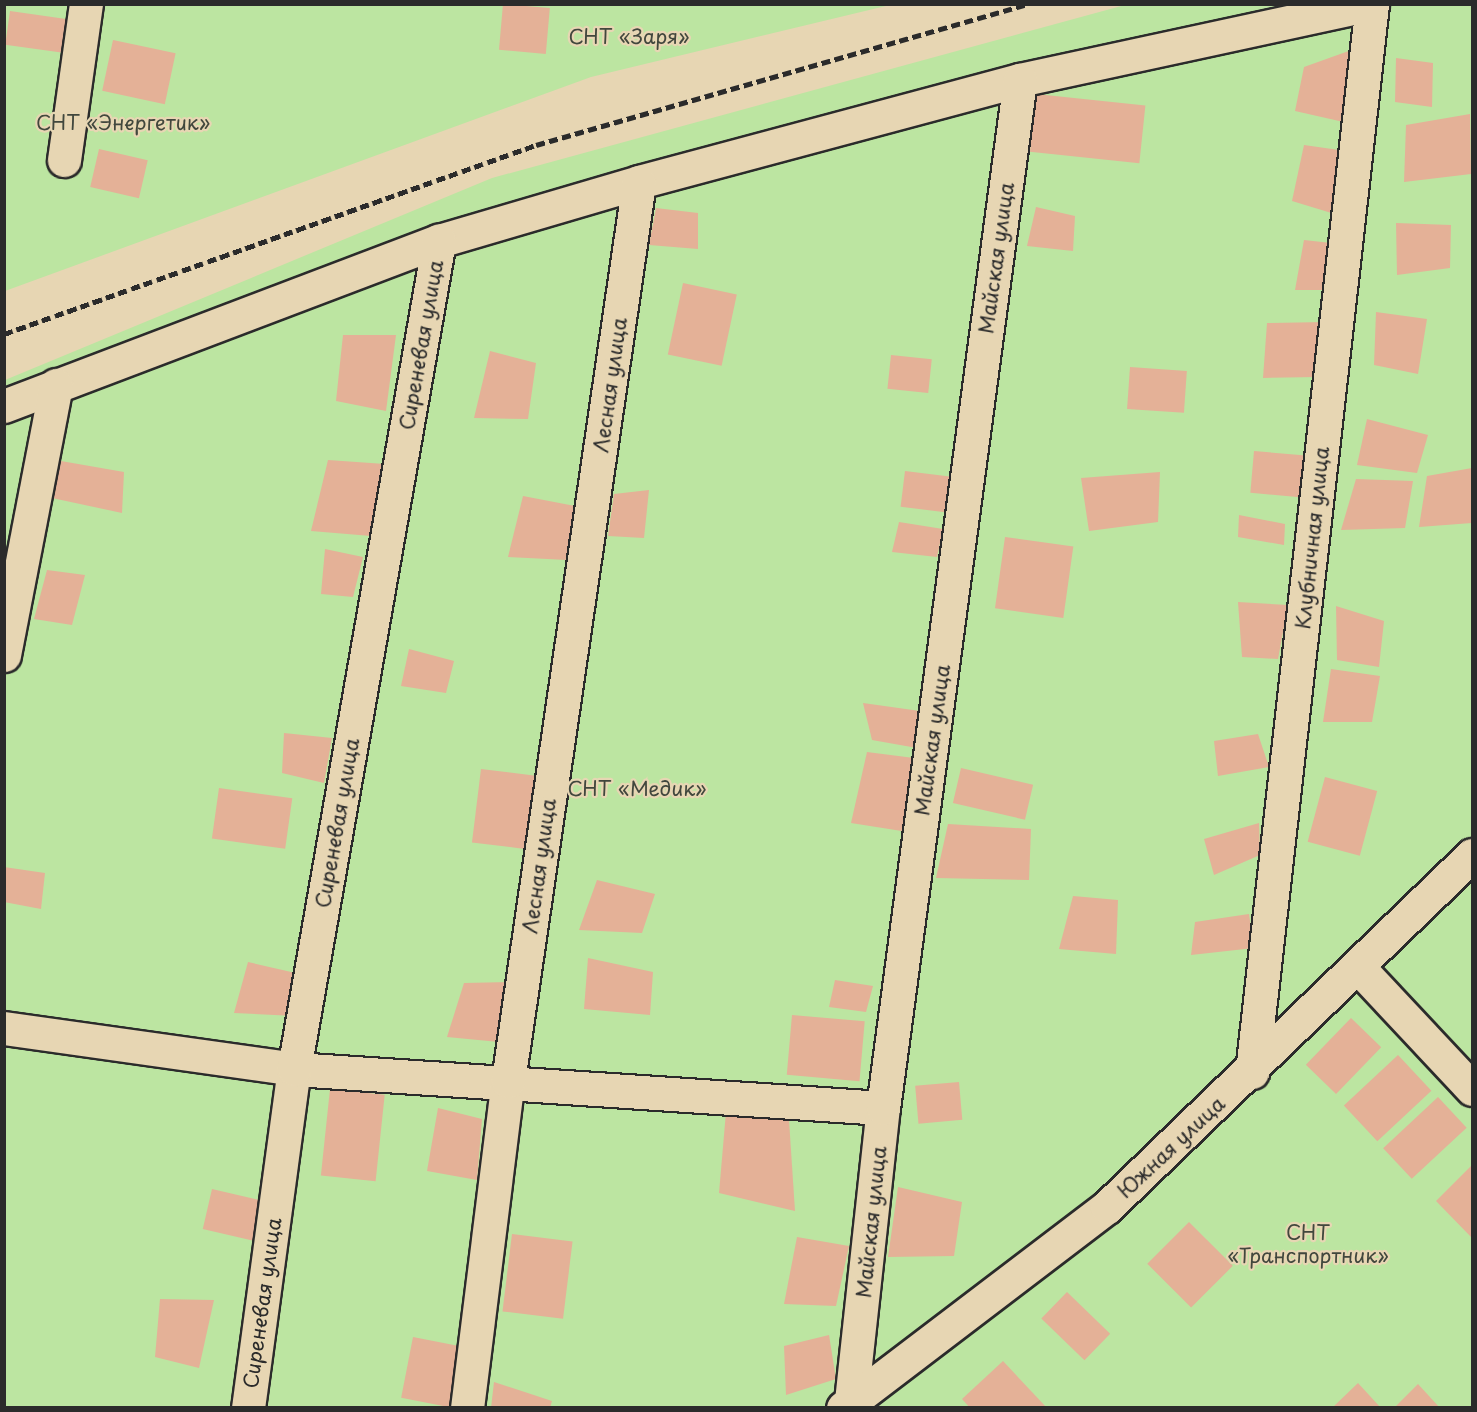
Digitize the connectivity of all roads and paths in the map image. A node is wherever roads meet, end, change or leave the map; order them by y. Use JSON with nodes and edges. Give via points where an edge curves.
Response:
{"nodes":[{"id":1,"x":86,"y":4,"type":"edge"},
{"id":2,"x":1372,"y":4,"type":"edge"},
{"id":3,"x":1020,"y":80,"type":"junction"},
{"id":4,"x":64,"y":160,"type":"dead end"},
{"id":5,"x":639,"y":182,"type":"junction"},
{"id":6,"x":440,"y":241,"type":"junction"},
{"id":7,"x":56,"y":385,"type":"junction"},
{"id":8,"x":4,"y":406,"type":"edge"},
{"id":9,"x":4,"y":655,"type":"edge"},
{"id":10,"x":1473,"y":855,"type":"edge"},
{"id":11,"x":1358,"y":967,"type":"junction"},
{"id":12,"x":4,"y":1028,"type":"edge"},
{"id":13,"x":294,"y":1069,"type":"junction"},
{"id":14,"x":1252,"y":1072,"type":"junction"},
{"id":15,"x":508,"y":1082,"type":"junction"},
{"id":16,"x":1473,"y":1089,"type":"edge"},
{"id":17,"x":883,"y":1108,"type":"junction"},
{"id":18,"x":847,"y":1404,"type":"edge"},
{"id":19,"x":248,"y":1407,"type":"edge"},
{"id":20,"x":467,"y":1407,"type":"edge"}],
"edges":[{"from":1,"to":4,"type":"street"},
{"from":2,"to":3,"type":"street"},
{"from":2,"to":14,"type":"street","name":"Клубничная улица"},
{"from":3,"to":5,"type":"street"},
{"from":3,"to":17,"type":"street","name":"Майская улица"},
{"from":5,"to":6,"type":"street"},
{"from":5,"to":15,"type":"street","name":"Лесная улица"},
{"from":6,"to":7,"type":"street"},
{"from":6,"to":13,"type":"street","name":"Сиреневая улица"},
{"from":7,"to":8,"type":"street"},
{"from":7,"to":9,"type":"street"},
{"from":10,"to":11,"type":"street","name":"Южная улица"},
{"from":11,"to":14,"type":"street","name":"Южная улица"},
{"from":11,"to":16,"type":"street"},
{"from":12,"to":13,"type":"street"},
{"from":13,"to":15,"type":"street"},
{"from":13,"to":19,"type":"street","name":"Сиреневая улица"},
{"from":14,"to":18,"type":"street","name":"Южная улица","via":[[1107,1207]]},
{"from":15,"to":17,"type":"street"},
{"from":15,"to":20,"type":"street","name":"Лесная улица"},
{"from":17,"to":18,"type":"street","name":"Майская улица"}]}
